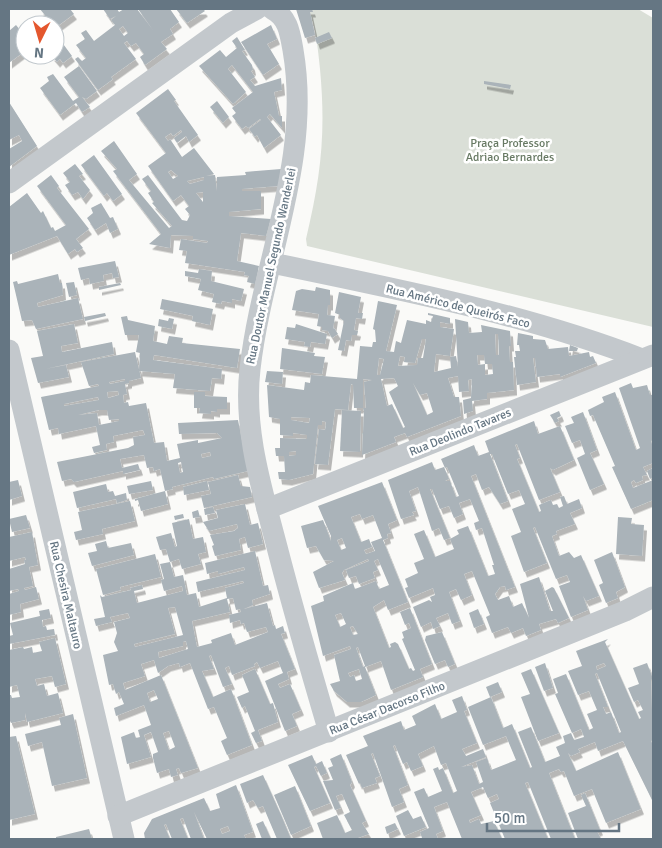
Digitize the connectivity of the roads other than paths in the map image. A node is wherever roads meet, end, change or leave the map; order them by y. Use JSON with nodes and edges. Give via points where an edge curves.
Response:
{"nodes":[{"id":1,"x":257,"y":9,"type":"edge"},
{"id":2,"x":272,"y":9,"type":"edge"},
{"id":3,"x":9,"y":183,"type":"edge"},
{"id":4,"x":272,"y":263,"type":"junction"},
{"id":5,"x":9,"y":350,"type":"edge"},
{"id":6,"x":647,"y":357,"type":"edge"},
{"id":7,"x":267,"y":509,"type":"junction"},
{"id":8,"x":653,"y":597,"type":"edge"},
{"id":9,"x":329,"y":732,"type":"junction"},
{"id":10,"x":118,"y":816,"type":"junction"},
{"id":11,"x":124,"y":839,"type":"edge"}],
"edges":[{"from":1,"to":3,"type":"street","via":[[231,23]]},
{"from":2,"to":4,"type":"street","name":"Rua Doutor Manuel Segundo Wanderlei","via":[[281,14],[290,31],[297,113],[294,158]]},
{"from":4,"to":6,"type":"street","name":"Rua Américo de Queirós Faco","via":[[445,301]]},
{"from":4,"to":7,"type":"street","name":"Rua Doutor Manuel Segundo Wanderlei","via":[[250,369],[248,412]]},
{"from":5,"to":10,"type":"street","name":"Rua Chesira Maltauro"},
{"from":6,"to":7,"type":"street","name":"Rua Deolindo Tavares"},
{"from":7,"to":9,"type":"street","name":"Rua Doutor Manuel Segundo Wanderlei"},
{"from":8,"to":9,"type":"street","name":"Rua César Dacorso Filho","via":[[626,611]]},
{"from":9,"to":10,"type":"street","name":"Rua César Dacorso Filho"},
{"from":10,"to":11,"type":"street","name":"Rua Chesira Maltauro"}]}
